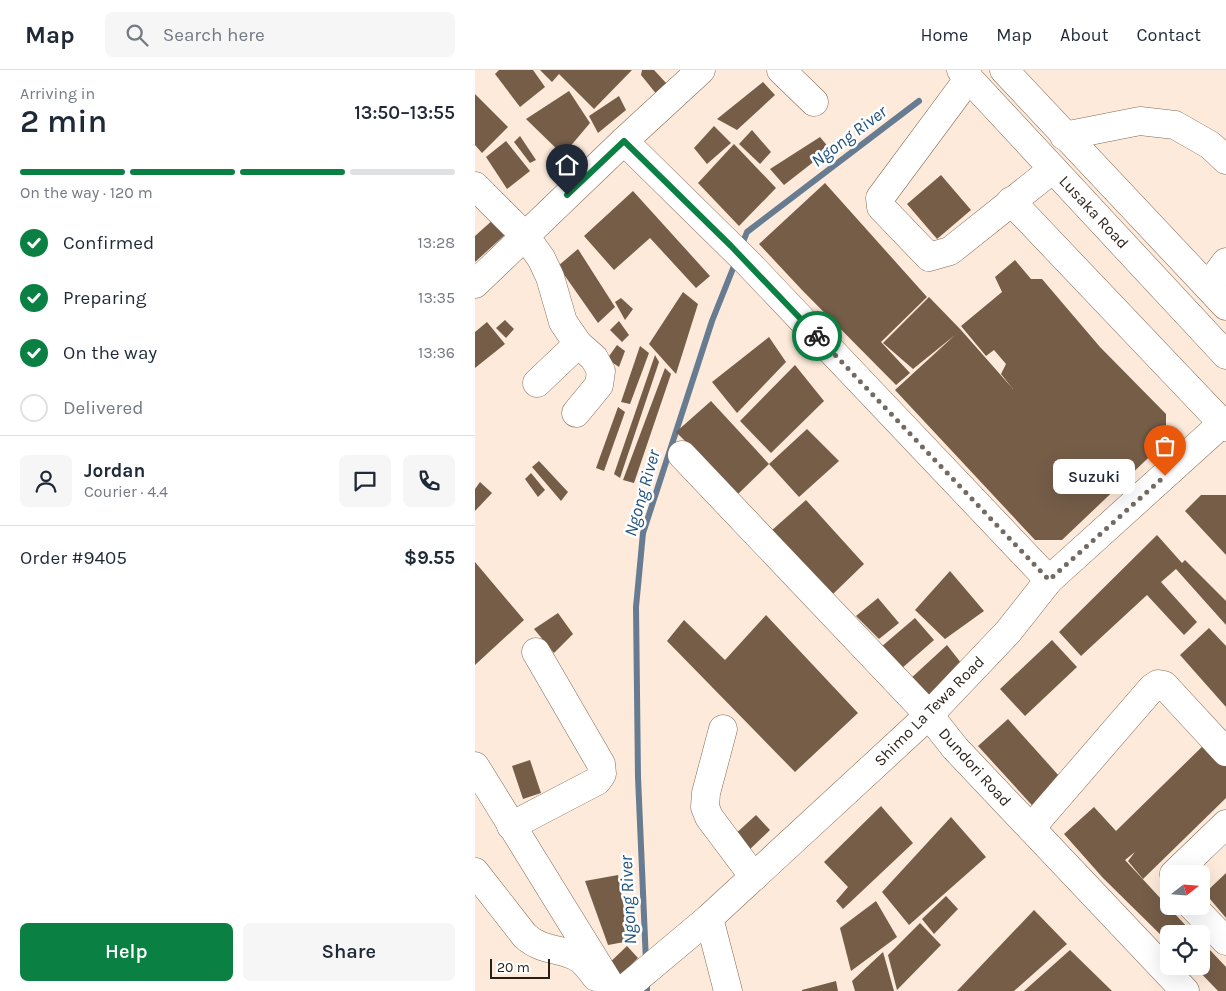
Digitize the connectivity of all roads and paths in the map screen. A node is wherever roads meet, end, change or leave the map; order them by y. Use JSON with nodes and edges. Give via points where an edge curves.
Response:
{"nodes":[{"id":1,"x":701,"y":70,"type":"edge"},
{"id":2,"x":781,"y":70,"type":"edge"},
{"id":3,"x":1004,"y":70,"type":"edge"},
{"id":4,"x":965,"y":74,"type":"edge"},
{"id":5,"x":814,"y":102,"type":"dead end"},
{"id":6,"x":1064,"y":136,"type":"junction"},
{"id":7,"x":624,"y":141,"type":"junction"},
{"id":8,"x":1226,"y":160,"type":"edge"},
{"id":9,"x":1053,"y":169,"type":"junction"},
{"id":10,"x":479,"y":197,"type":"edge"},
{"id":11,"x":1011,"y":201,"type":"junction"},
{"id":12,"x":525,"y":236,"type":"junction"},
{"id":13,"x":1226,"y":262,"type":"edge"},
{"id":14,"x":475,"y":284,"type":"edge"},
{"id":15,"x":1207,"y":286,"type":"junction"},
{"id":16,"x":1226,"y":306,"type":"edge"},
{"id":17,"x":578,"y":344,"type":"junction"},
{"id":18,"x":1226,"y":355,"type":"edge"},
{"id":19,"x":537,"y":383,"type":"dead end"},
{"id":20,"x":576,"y":413,"type":"dead end"},
{"id":21,"x":1225,"y":423,"type":"edge"},
{"id":22,"x":681,"y":455,"type":"dead end"},
{"id":23,"x":1049,"y":580,"type":"junction"},
{"id":24,"x":536,"y":652,"type":"dead end"},
{"id":25,"x":929,"y":715,"type":"junction"},
{"id":26,"x":723,"y":730,"type":"dead end"},
{"id":27,"x":1226,"y":752,"type":"edge"},
{"id":28,"x":475,"y":766,"type":"edge"},
{"id":29,"x":1226,"y":824,"type":"edge"},
{"id":30,"x":511,"y":826,"type":"junction"},
{"id":31,"x":1031,"y":828,"type":"junction"},
{"id":32,"x":1183,"y":865,"type":"edge"},
{"id":33,"x":475,"y":872,"type":"edge"},
{"id":34,"x":754,"y":876,"type":"junction"},
{"id":35,"x":1201,"y":915,"type":"edge"},
{"id":36,"x":709,"y":918,"type":"junction"},
{"id":37,"x":1226,"y":941,"type":"edge"},
{"id":38,"x":608,"y":991,"type":"edge"},
{"id":39,"x":614,"y":991,"type":"edge"},
{"id":40,"x":622,"y":991,"type":"edge"},
{"id":41,"x":728,"y":991,"type":"edge"},
{"id":42,"x":1185,"y":991,"type":"edge"}],
"edges":[{"from":1,"to":7,"type":"street"},
{"from":2,"to":5,"type":"street"},
{"from":3,"to":6,"type":"street","name":"Lusaka Road"},
{"from":4,"to":9,"type":"street","name":"Lusaka Road"},
{"from":4,"to":11,"type":"street","via":[[880,198],[881,207],[929,257],[950,251]]},
{"from":6,"to":8,"type":"street","via":[[1140,121],[1175,124],[1210,145]]},
{"from":6,"to":15,"type":"street","name":"Lusaka Road"},
{"from":7,"to":12,"type":"street"},
{"from":7,"to":23,"type":"street","via":[[740,255]]},
{"from":9,"to":11,"type":"street"},
{"from":9,"to":18,"type":"street","name":"Lusaka Road"},
{"from":10,"to":12,"type":"street"},
{"from":11,"to":21,"type":"street"},
{"from":12,"to":14,"type":"street"},
{"from":12,"to":17,"type":"street","via":[[541,258],[563,322]]},
{"from":13,"to":15,"type":"street"},
{"from":15,"to":16,"type":"street","name":"Lusaka Road"},
{"from":17,"to":19,"type":"street"},
{"from":17,"to":20,"type":"street","via":[[594,358],[601,371],[599,385]]},
{"from":21,"to":23,"type":"street","name":"Shimo La Tewa Road"},
{"from":22,"to":25,"type":"street","name":"Dundori Road"},
{"from":23,"to":25,"type":"street","name":"Shimo La Tewa Road","via":[[1008,632]]},
{"from":24,"to":30,"type":"street","via":[[601,764],[602,774],[597,781]]},
{"from":25,"to":31,"type":"street","name":"Dundori Road","via":[[955,748]]},
{"from":25,"to":34,"type":"street","name":"Shimo La Tewa Road"},
{"from":26,"to":34,"type":"street","via":[[705,808]]},
{"from":27,"to":31,"type":"street","via":[[1164,684],[1158,684],[1151,688]]},
{"from":28,"to":30,"type":"street"},
{"from":29,"to":32,"type":"street"},
{"from":30,"to":39,"type":"street"},
{"from":31,"to":42,"type":"street","name":"Dundori Road"},
{"from":33,"to":38,"type":"street","via":[[533,944],[579,958]]},
{"from":34,"to":36,"type":"street","name":"Shimo La Tewa Road"},
{"from":35,"to":37,"type":"street"},
{"from":36,"to":40,"type":"street","name":"Shimo La Tewa Road"},
{"from":36,"to":41,"type":"street"}]}
